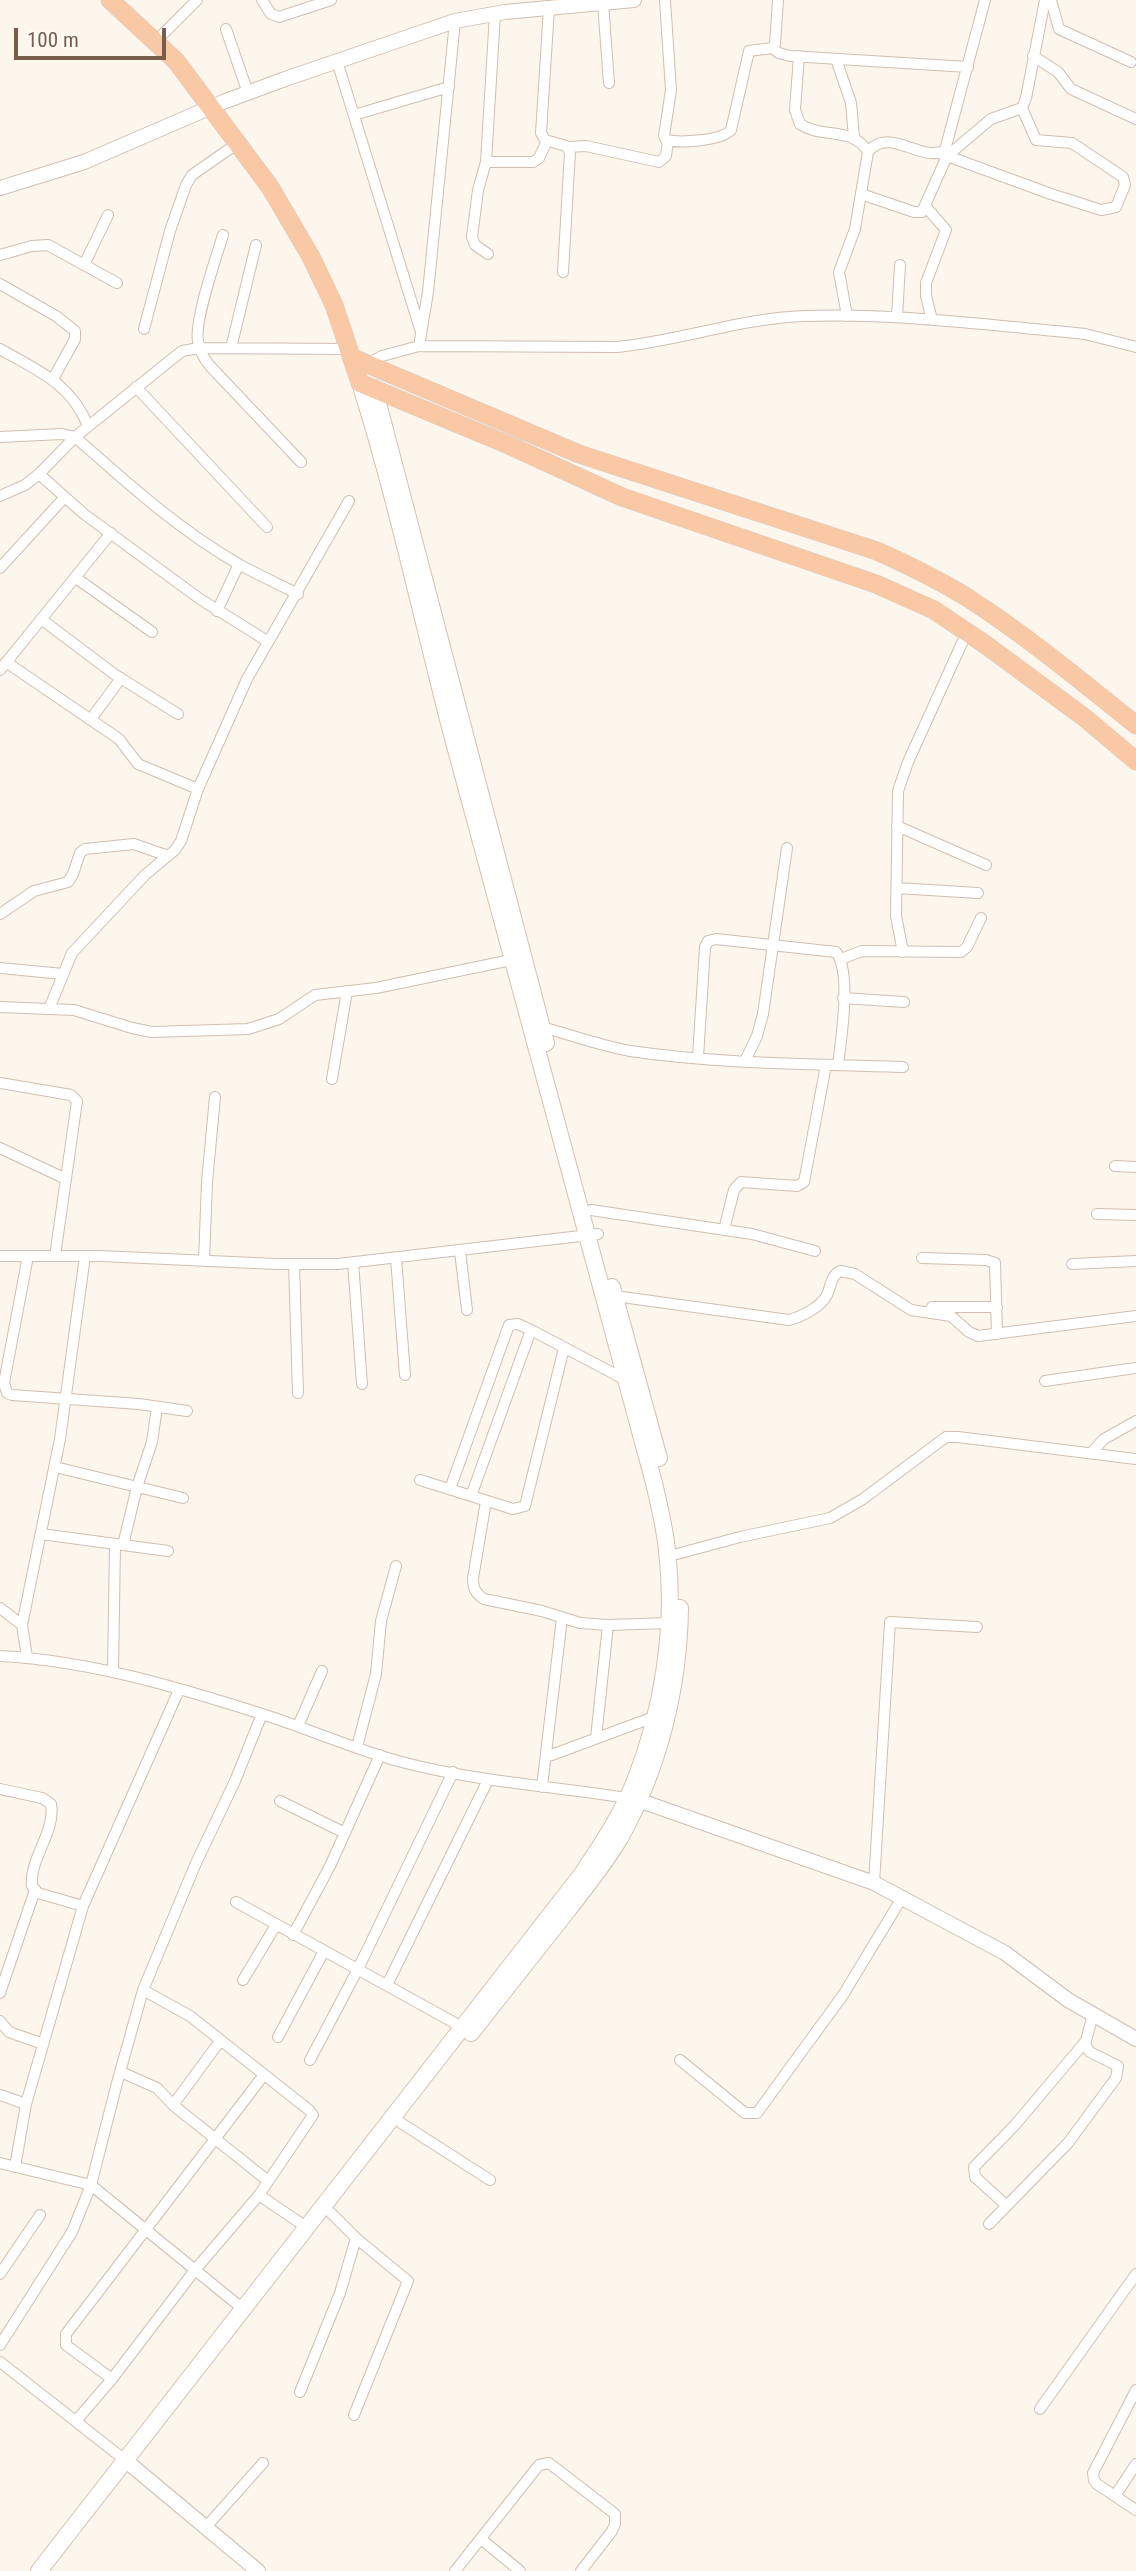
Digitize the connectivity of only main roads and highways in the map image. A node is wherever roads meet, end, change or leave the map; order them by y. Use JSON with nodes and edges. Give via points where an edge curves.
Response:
{"nodes":[{"id":1,"x":110,"y":0,"type":"edge"},
{"id":2,"x":127,"y":0,"type":"edge"},
{"id":3,"x":218,"y":105,"type":"junction"},
{"id":4,"x":356,"y":357,"type":"junction"},
{"id":5,"x":367,"y":385,"type":"junction"},
{"id":6,"x":1136,"y":725,"type":"edge"},
{"id":7,"x":1136,"y":761,"type":"edge"},
{"id":8,"x":518,"y":958,"type":"junction"},
{"id":9,"x":593,"y":1235,"type":"junction"},
{"id":10,"x":632,"y":1799,"type":"junction"},
{"id":11,"x":130,"y":2464,"type":"junction"},
{"id":12,"x":39,"y":2571,"type":"edge"},
{"id":13,"x":51,"y":2571,"type":"edge"}],
"edges":[{"from":1,"to":3,"type":"highway"},
{"from":2,"to":3,"type":"highway","via":[[163,34]]},
{"from":3,"to":4,"type":"highway","via":[[311,257]]},
{"from":3,"to":4,"type":"highway","via":[[279,180],[320,250],[345,302]]},
{"from":4,"to":5,"type":"highway"},
{"from":4,"to":6,"type":"highway","via":[[579,454],[877,551],[917,569],[1024,636]]},
{"from":5,"to":7,"type":"highway","via":[[622,497],[876,583],[934,610],[1085,718]]},
{"from":5,"to":8,"type":"main road"},
{"from":8,"to":9,"type":"main road"},
{"from":8,"to":9,"type":"main road","via":[[542,1027],[591,1210]]},
{"from":9,"to":10,"type":"main road","via":[[667,1551],[664,1667]]},
{"from":9,"to":10,"type":"main road","via":[[615,1296],[664,1478],[677,1554],[677,1667],[645,1785]]},
{"from":10,"to":11,"type":"main road","via":[[582,1874],[243,2309]]},
{"from":10,"to":11,"type":"main road","via":[[619,1839],[590,1883]]},
{"from":11,"to":12,"type":"main road"},
{"from":11,"to":13,"type":"main road"}]}
